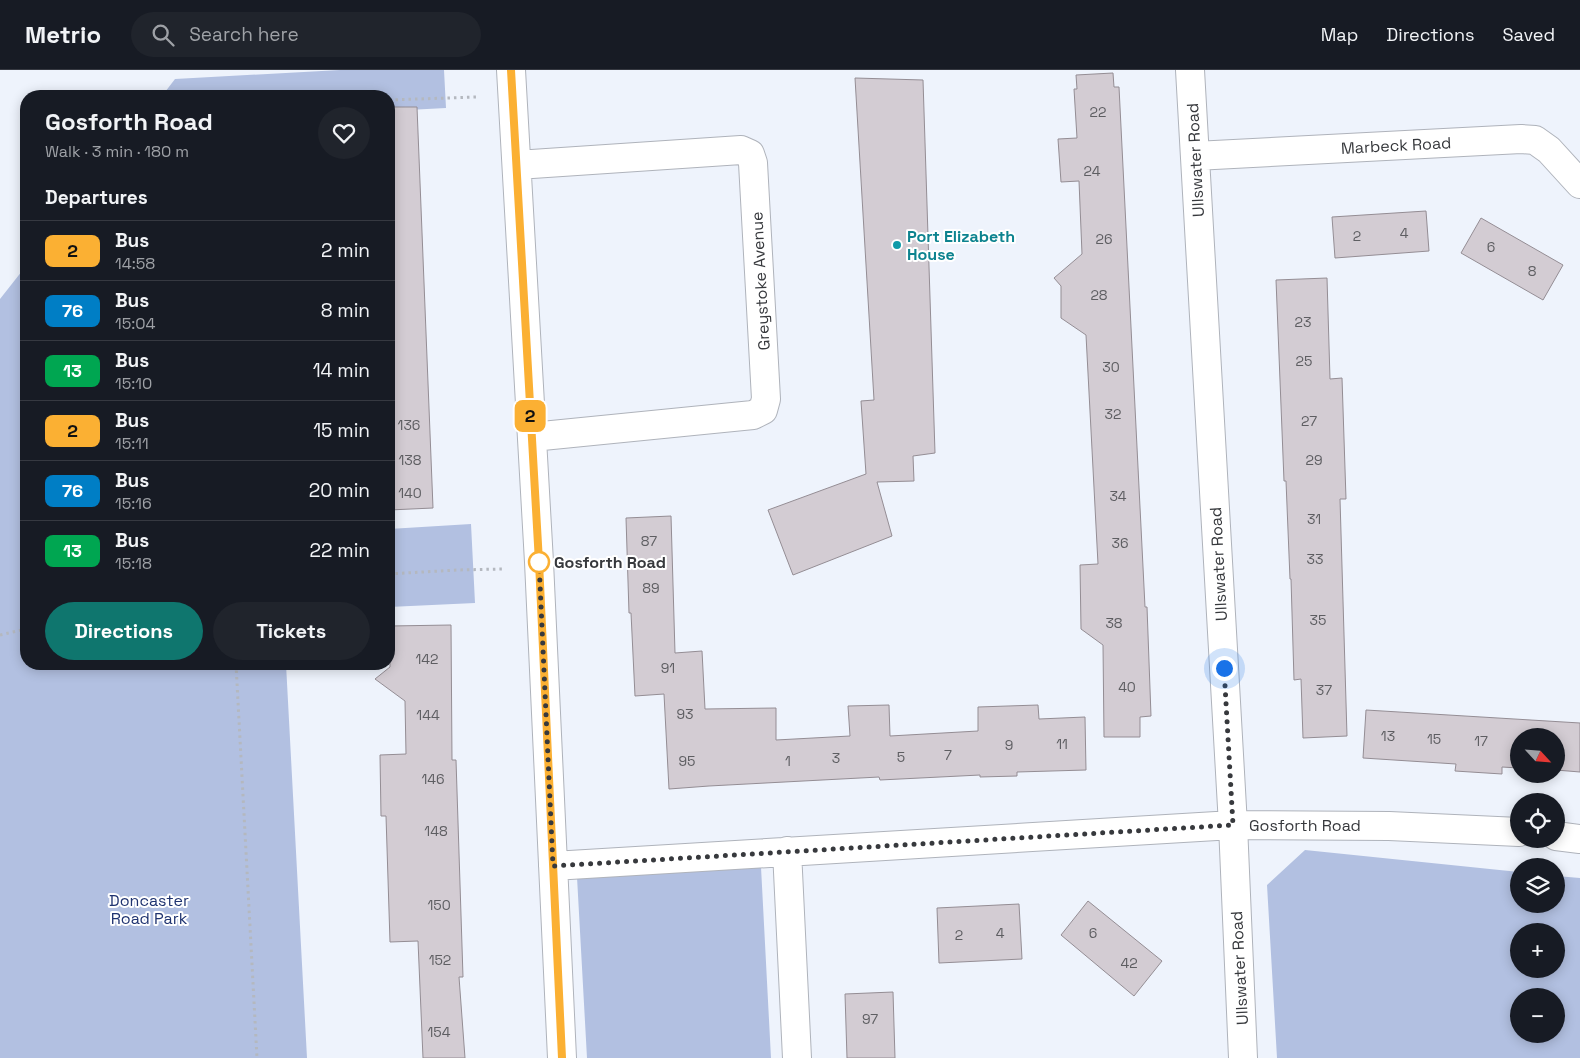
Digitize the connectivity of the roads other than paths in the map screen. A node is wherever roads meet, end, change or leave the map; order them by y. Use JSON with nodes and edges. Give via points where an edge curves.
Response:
{"nodes":[{"id":1,"x":1190,"y":70,"type":"edge"},
{"id":2,"x":512,"y":83,"type":"edge"},
{"id":3,"x":1195,"y":156,"type":"junction"},
{"id":4,"x":516,"y":165,"type":"junction"},
{"id":5,"x":1580,"y":184,"type":"edge"},
{"id":6,"x":532,"y":437,"type":"junction"},
{"id":7,"x":1233,"y":825,"type":"junction"},
{"id":8,"x":1510,"y":832,"type":"edge"},
{"id":9,"x":1565,"y":837,"type":"edge"},
{"id":10,"x":1580,"y":839,"type":"edge"},
{"id":11,"x":787,"y":851,"type":"junction"},
{"id":12,"x":553,"y":866,"type":"junction"},
{"id":13,"x":562,"y":1058,"type":"edge"},
{"id":14,"x":797,"y":1058,"type":"edge"},
{"id":15,"x":1243,"y":1058,"type":"edge"}],
"edges":[{"from":1,"to":3,"type":"street","name":"Ullswater Road"},
{"from":2,"to":4,"type":"street"},
{"from":3,"to":5,"type":"street","name":"Marbeck Road","via":[[1535,140],[1549,150]]},
{"from":3,"to":7,"type":"street","name":"Ullswater Road"},
{"from":4,"to":6,"type":"street"},
{"from":4,"to":6,"type":"street","name":"Greystoke Avenue","via":[[741,150],[750,154],[753,163],[766,399],[763,410],[753,415]]},
{"from":6,"to":12,"type":"street"},
{"from":7,"to":8,"type":"street","name":"Gosforth Road","via":[[1390,826]]},
{"from":7,"to":11,"type":"street","name":"Gosforth Road"},
{"from":7,"to":15,"type":"street","name":"Ullswater Road"},
{"from":9,"to":10,"type":"street"},
{"from":11,"to":12,"type":"street","name":"Gosforth Road"},
{"from":11,"to":14,"type":"street"},
{"from":12,"to":13,"type":"street"}]}
